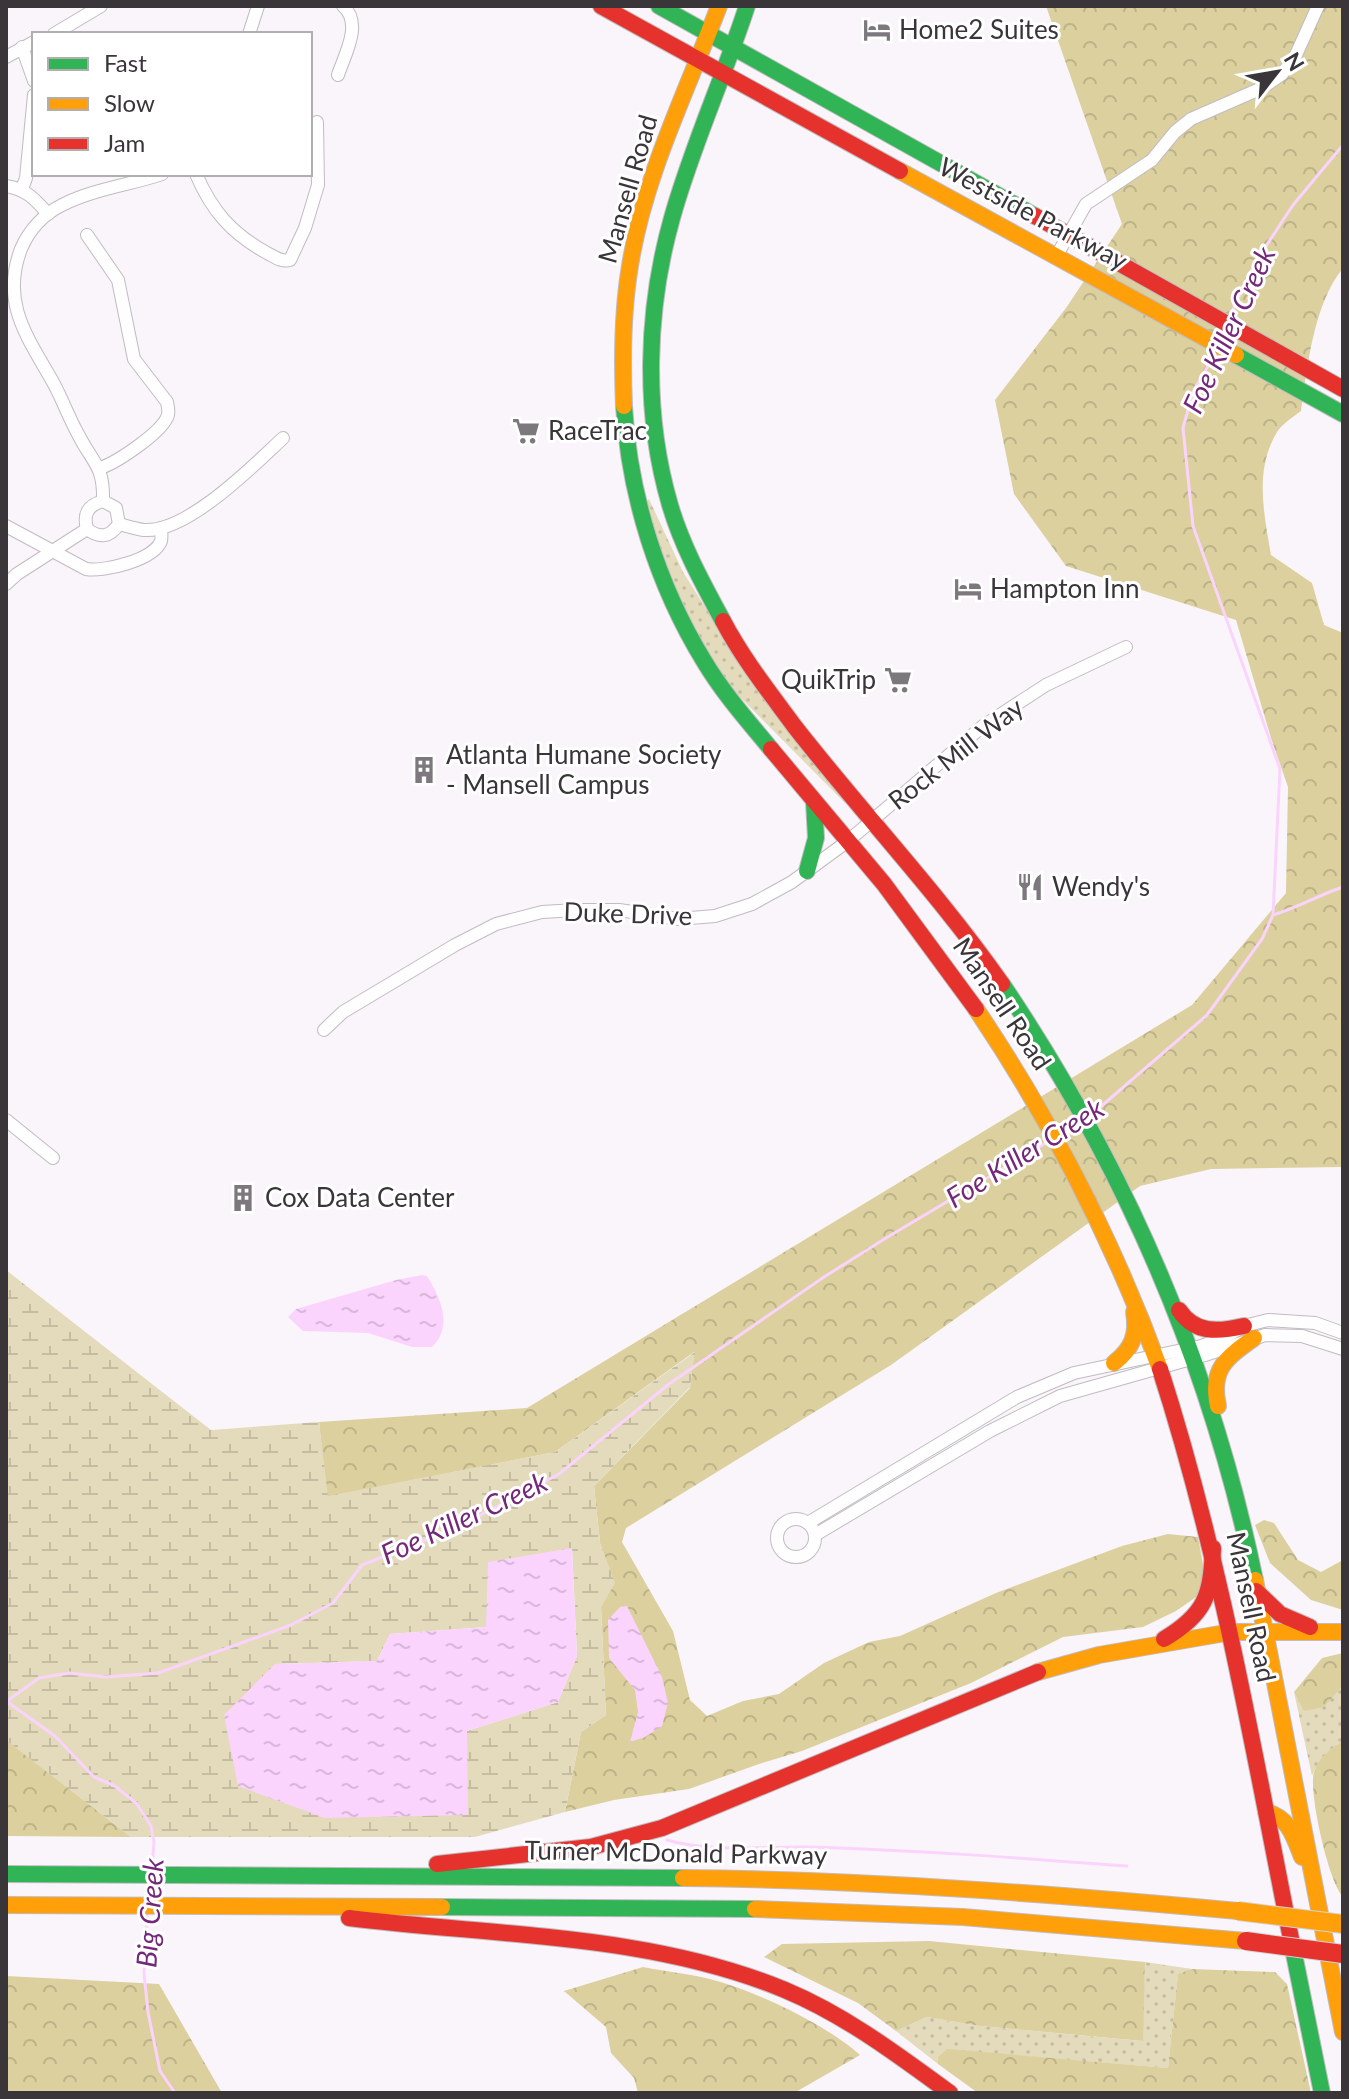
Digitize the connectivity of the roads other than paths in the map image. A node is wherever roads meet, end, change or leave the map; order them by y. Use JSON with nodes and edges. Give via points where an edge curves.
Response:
{"nodes":[{"id":1,"x":101,"y":6,"type":"edge"},
{"id":2,"x":258,"y":6,"type":"edge"},
{"id":3,"x":343,"y":6,"type":"edge"},
{"id":4,"x":601,"y":6,"type":"edge"},
{"id":5,"x":659,"y":6,"type":"edge"},
{"id":6,"x":719,"y":6,"type":"edge"},
{"id":7,"x":747,"y":6,"type":"edge"},
{"id":8,"x":1318,"y":6,"type":"edge"},
{"id":9,"x":57,"y":32,"type":"edge"},
{"id":10,"x":250,"y":32,"type":"edge"},
{"id":11,"x":709,"y":34,"type":"junction"},
{"id":12,"x":28,"y":44,"type":"edge"},
{"id":13,"x":733,"y":48,"type":"junction"},
{"id":14,"x":6,"y":57,"type":"edge"},
{"id":15,"x":699,"y":59,"type":"junction"},
{"id":16,"x":32,"y":69,"type":"edge"},
{"id":17,"x":724,"y":73,"type":"junction"},
{"id":18,"x":338,"y":75,"type":"dead end"},
{"id":19,"x":32,"y":116,"type":"edge"},
{"id":20,"x":317,"y":122,"type":"dead end"},
{"id":21,"x":197,"y":176,"type":"edge"},
{"id":22,"x":143,"y":177,"type":"edge"},
{"id":23,"x":6,"y":186,"type":"edge"},
{"id":24,"x":22,"y":189,"type":"junction"},
{"id":25,"x":48,"y":214,"type":"junction"},
{"id":26,"x":87,"y":235,"type":"dead end"},
{"id":27,"x":1068,"y":236,"type":"junction"},
{"id":28,"x":1057,"y":255,"type":"junction"},
{"id":29,"x":9,"y":274,"type":"edge"},
{"id":30,"x":1343,"y":389,"type":"edge"},
{"id":31,"x":1343,"y":414,"type":"edge"},
{"id":32,"x":283,"y":438,"type":"dead end"},
{"id":33,"x":100,"y":468,"type":"junction"},
{"id":34,"x":103,"y":501,"type":"junction"},
{"id":35,"x":119,"y":524,"type":"junction"},
{"id":36,"x":6,"y":526,"type":"edge"},
{"id":37,"x":161,"y":528,"type":"junction"},
{"id":38,"x":87,"y":529,"type":"junction"},
{"id":39,"x":53,"y":551,"type":"junction"},
{"id":40,"x":6,"y":584,"type":"edge"},
{"id":41,"x":1126,"y":647,"type":"dead end"},
{"id":42,"x":814,"y":801,"type":"junction"},
{"id":43,"x":874,"y":820,"type":"junction"},
{"id":44,"x":848,"y":841,"type":"junction"},
{"id":45,"x":807,"y":871,"type":"junction"},
{"id":46,"x":324,"y":1030,"type":"dead end"},
{"id":47,"x":6,"y":1120,"type":"edge"},
{"id":48,"x":53,"y":1158,"type":"dead end"},
{"id":49,"x":1161,"y":1275,"type":"junction"},
{"id":50,"x":1130,"y":1287,"type":"junction"},
{"id":51,"x":1302,"y":1321,"type":"junction"},
{"id":52,"x":1249,"y":1332,"type":"junction"},
{"id":53,"x":1343,"y":1333,"type":"edge"},
{"id":54,"x":1302,"y":1336,"type":"junction"},
{"id":55,"x":1343,"y":1349,"type":"edge"},
{"id":56,"x":1191,"y":1354,"type":"junction"},
{"id":57,"x":1158,"y":1361,"type":"junction"},
{"id":58,"x":1114,"y":1363,"type":"junction"},
{"id":59,"x":1228,"y":1470,"type":"junction"},
{"id":60,"x":808,"y":1523,"type":"junction"},
{"id":61,"x":815,"y":1535,"type":"junction"},
{"id":62,"x":1213,"y":1548,"type":"junction"},
{"id":63,"x":1256,"y":1591,"type":"junction"},
{"id":64,"x":1264,"y":1630,"type":"junction"},
{"id":65,"x":1323,"y":1630,"type":"junction"},
{"id":66,"x":1231,"y":1632,"type":"junction"},
{"id":67,"x":1343,"y":1632,"type":"edge"},
{"id":68,"x":1152,"y":1646,"type":"junction"},
{"id":69,"x":1266,"y":1812,"type":"junction"},
{"id":70,"x":6,"y":1874,"type":"edge"},
{"id":71,"x":344,"y":1876,"type":"junction"},
{"id":72,"x":1314,"y":1884,"type":"junction"},
{"id":73,"x":6,"y":1905,"type":"edge"},
{"id":74,"x":268,"y":1906,"type":"junction"},
{"id":75,"x":1343,"y":1924,"type":"edge"},
{"id":76,"x":1343,"y":1954,"type":"edge"},
{"id":77,"x":1343,"y":2032,"type":"edge"},
{"id":78,"x":950,"y":2093,"type":"edge"},
{"id":79,"x":1322,"y":2093,"type":"edge"}],
"edges":[{"from":1,"to":9,"type":"street"},
{"from":2,"to":10,"type":"street"},
{"from":3,"to":18,"type":"street","via":[[354,25]]},
{"from":4,"to":15,"type":"main road","name":"Westside Parkway"},
{"from":5,"to":11,"type":"main road","name":"Westside Parkway"},
{"from":6,"to":11,"type":"main road","name":"Mansell Road"},
{"from":7,"to":13,"type":"main road","name":"Mansell Road"},
{"from":8,"to":27,"type":"street","via":[[1282,74],[1191,119],[1152,160],[1086,204]]},
{"from":11,"to":13,"type":"main road","name":"Westside Parkway"},
{"from":11,"to":15,"type":"main road","name":"Mansell Road"},
{"from":12,"to":14,"type":"street"},
{"from":12,"to":16,"type":"street"},
{"from":13,"to":17,"type":"main road","name":"Mansell Road"},
{"from":13,"to":27,"type":"main road","name":"Westside Parkway"},
{"from":15,"to":17,"type":"main road","name":"Westside Parkway"},
{"from":15,"to":42,"type":"main road","name":"Mansell Road","via":[[637,227],[629,271],[621,385],[631,458],[659,566],[688,634],[745,719]]},
{"from":17,"to":28,"type":"main road","name":"Westside Parkway"},
{"from":17,"to":43,"type":"main road","name":"Mansell Road","via":[[677,206],[657,287],[652,407],[661,472],[701,582],[742,656]]},
{"from":19,"to":24,"type":"street"},
{"from":20,"to":21,"type":"street","via":[[315,201],[294,256],[286,261],[232,230]]},
{"from":22,"to":25,"type":"street","via":[[75,199]]},
{"from":23,"to":24,"type":"street"},
{"from":24,"to":25,"type":"street"},
{"from":25,"to":29,"type":"street","via":[[24,241]]},
{"from":26,"to":33,"type":"street","via":[[118,280],[134,359],[169,410],[164,423],[124,458]]},
{"from":27,"to":28,"type":"street"},
{"from":27,"to":30,"type":"main road","name":"Westside Parkway"},
{"from":28,"to":31,"type":"main road","name":"Westside Parkway"},
{"from":29,"to":33,"type":"street","via":[[20,328]]},
{"from":32,"to":37,"type":"street","via":[[219,496]]},
{"from":33,"to":34,"type":"street"},
{"from":34,"to":35,"type":"street","via":[[116,508]]},
{"from":34,"to":38,"type":"street","via":[[87,510]]},
{"from":35,"to":37,"type":"street"},
{"from":35,"to":38,"type":"street","via":[[104,536]]},
{"from":36,"to":39,"type":"street"},
{"from":37,"to":39,"type":"street","via":[[162,540],[155,550],[110,570],[86,569]]},
{"from":38,"to":39,"type":"street"},
{"from":39,"to":40,"type":"street"},
{"from":41,"to":43,"type":"street","name":"Rock Mill Way","via":[[1046,685],[983,726]]},
{"from":42,"to":44,"type":"main road","name":"Mansell Road"},
{"from":42,"to":45,"type":"main road","via":[[818,824]]},
{"from":43,"to":44,"type":"street","name":"Rock Mill Way"},
{"from":43,"to":49,"type":"main road","name":"Mansell Road","via":[[1026,1018],[1110,1164]]},
{"from":44,"to":45,"type":"street","name":"Duke Drive"},
{"from":44,"to":50,"type":"main road","name":"Mansell Road","via":[[919,927],[986,1021],[1079,1179]]},
{"from":45,"to":46,"type":"street","name":"Duke Drive","via":[[752,904],[715,916],[678,919],[576,910],[496,924],[343,1012]]},
{"from":47,"to":48,"type":"street"},
{"from":49,"to":52,"type":"main road","via":[[1192,1326]]},
{"from":49,"to":56,"type":"main road","name":"Mansell Road"},
{"from":50,"to":57,"type":"main road","name":"Mansell Road"},
{"from":50,"to":58,"type":"main road","via":[[1136,1333],[1127,1353]]},
{"from":51,"to":52,"type":"street","via":[[1278,1319]]},
{"from":51,"to":53,"type":"street"},
{"from":51,"to":54,"type":"street"},
{"from":52,"to":54,"type":"street"},
{"from":52,"to":56,"type":"street"},
{"from":52,"to":59,"type":"main road","via":[[1213,1382],[1230,1445]]},
{"from":54,"to":55,"type":"street"},
{"from":56,"to":57,"type":"street"},
{"from":56,"to":59,"type":"main road","name":"Mansell Road"},
{"from":57,"to":58,"type":"street"},
{"from":57,"to":61,"type":"street","via":[[1041,1404]]},
{"from":57,"to":62,"type":"main road","name":"Mansell Road"},
{"from":58,"to":60,"type":"street","via":[[1064,1376],[1017,1397]]},
{"from":59,"to":63,"type":"main road","name":"Mansell Road"},
{"from":60,"to":61,"type":"street"},
{"from":60,"to":61,"type":"street","via":[[793,1519],[781,1527],[777,1539],[782,1550],[793,1557],[806,1555]]},
{"from":62,"to":66,"type":"main road","name":"Mansell Road"},
{"from":62,"to":68,"type":"main road","via":[[1212,1588],[1204,1608],[1188,1626]]},
{"from":63,"to":64,"type":"main road","name":"Mansell Road"},
{"from":63,"to":65,"type":"main road","via":[[1280,1614]]},
{"from":64,"to":65,"type":"main road"},
{"from":64,"to":66,"type":"main road"},
{"from":64,"to":72,"type":"main road","name":"Mansell Road"},
{"from":65,"to":67,"type":"main road"},
{"from":66,"to":68,"type":"main road"},
{"from":66,"to":69,"type":"main road","name":"Mansell Road"},
{"from":68,"to":71,"type":"main road","via":[[1031,1674],[636,1836],[579,1849]]},
{"from":69,"to":72,"type":"main road","via":[[1288,1826]]},
{"from":69,"to":79,"type":"main road","name":"Mansell Road"},
{"from":70,"to":71,"type":"main road","name":"Turner McDonald Parkway"},
{"from":71,"to":75,"type":"main road","name":"Turner McDonald Parkway","bridge":true,"via":[[816,1880],[1036,1892]]},
{"from":72,"to":77,"type":"main road","name":"Mansell Road"},
{"from":73,"to":74,"type":"main road","name":"Turner McDonald Parkway"},
{"from":74,"to":76,"type":"main road","name":"Turner McDonald Parkway","bridge":true,"via":[[842,1911],[990,1919]]},
{"from":74,"to":78,"type":"main road","via":[[413,1927],[634,1948],[715,1965],[831,2012]]}]}
